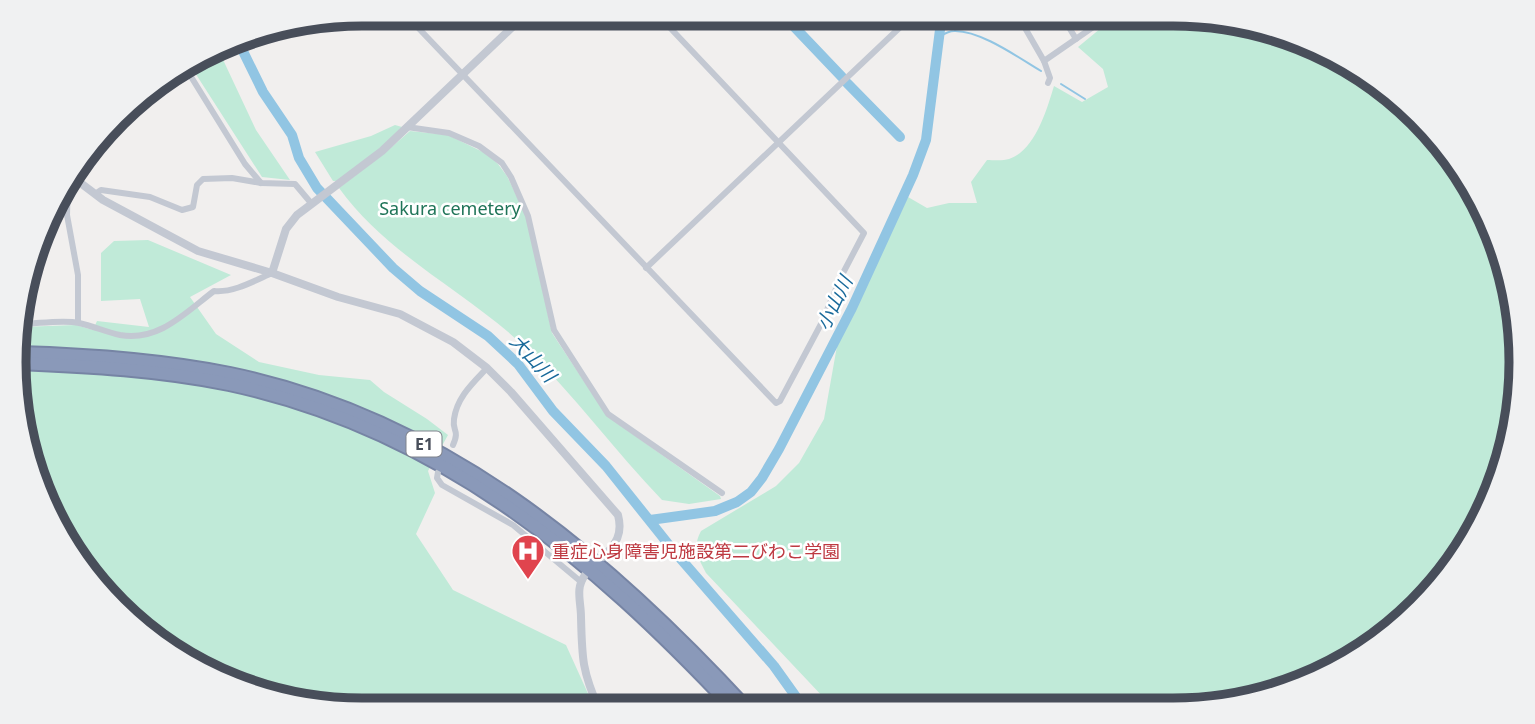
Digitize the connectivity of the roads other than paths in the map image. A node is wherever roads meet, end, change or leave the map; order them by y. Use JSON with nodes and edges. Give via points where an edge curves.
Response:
{"nodes":[{"id":1,"x":416,"y":26,"type":"edge"},
{"id":2,"x":513,"y":26,"type":"edge"},
{"id":3,"x":668,"y":26,"type":"edge"},
{"id":4,"x":903,"y":26,"type":"edge"},
{"id":5,"x":1024,"y":26,"type":"edge"},
{"id":6,"x":1068,"y":26,"type":"edge"},
{"id":7,"x":1095,"y":26,"type":"edge"},
{"id":8,"x":1076,"y":39,"type":"junction"},
{"id":9,"x":1044,"y":61,"type":"junction"},
{"id":10,"x":189,"y":74,"type":"edge"},
{"id":11,"x":462,"y":75,"type":"junction"},
{"id":12,"x":1048,"y":83,"type":"dead end"},
{"id":13,"x":407,"y":127,"type":"junction"},
{"id":14,"x":778,"y":142,"type":"junction"},
{"id":15,"x":78,"y":183,"type":"edge"},
{"id":16,"x":261,"y":183,"type":"junction"},
{"id":17,"x":95,"y":194,"type":"junction"},
{"id":18,"x":68,"y":200,"type":"edge"},
{"id":19,"x":312,"y":203,"type":"junction"},
{"id":20,"x":646,"y":268,"type":"junction"},
{"id":21,"x":272,"y":274,"type":"junction"},
{"id":22,"x":78,"y":323,"type":"junction"},
{"id":23,"x":28,"y":324,"type":"edge"},
{"id":24,"x":26,"y":353,"type":"edge"},
{"id":25,"x":26,"y":363,"type":"edge"},
{"id":26,"x":487,"y":368,"type":"junction"},
{"id":27,"x":453,"y":445,"type":"dead end"},
{"id":28,"x":438,"y":472,"type":"dead end"},
{"id":29,"x":722,"y":493,"type":"dead end"},
{"id":30,"x":603,"y":557,"type":"dead end"},
{"id":31,"x":583,"y":578,"type":"joint"},
{"id":32,"x":594,"y":698,"type":"edge"},
{"id":33,"x":723,"y":698,"type":"edge"},
{"id":34,"x":736,"y":698,"type":"edge"}],
"edges":[{"from":1,"to":11,"type":"street"},
{"from":2,"to":11,"type":"street"},
{"from":3,"to":14,"type":"street"},
{"from":4,"to":14,"type":"street"},
{"from":5,"to":9,"type":"street"},
{"from":6,"to":8,"type":"street"},
{"from":7,"to":8,"type":"street"},
{"from":8,"to":9,"type":"street"},
{"from":9,"to":12,"type":"street"},
{"from":10,"to":16,"type":"street"},
{"from":11,"to":13,"type":"street"},
{"from":11,"to":20,"type":"street"},
{"from":13,"to":19,"type":"street"},
{"from":13,"to":29,"type":"street","via":[[449,133],[502,163],[528,216],[554,330],[608,414]]},
{"from":14,"to":20,"type":"street"},
{"from":14,"to":20,"type":"street","via":[[864,233],[780,401],[772,401]]},
{"from":15,"to":17,"type":"street"},
{"from":16,"to":17,"type":"street","via":[[207,177],[197,185],[193,207],[182,210],[150,197],[101,190]]},
{"from":16,"to":19,"type":"street","via":[[295,184]]},
{"from":17,"to":21,"type":"street","via":[[198,251]]},
{"from":18,"to":22,"type":"street"},
{"from":19,"to":21,"type":"street","via":[[286,229]]},
{"from":21,"to":22,"type":"street","via":[[223,292],[214,290],[148,335],[135,337]]},
{"from":21,"to":26,"type":"street","via":[[418,322]]},
{"from":22,"to":23,"type":"street"},
{"from":24,"to":34,"type":"highway","number":"E1","via":[[145,361],[233,375],[326,402],[400,432],[480,475],[559,530],[658,617]]},
{"from":25,"to":33,"type":"highway","number":"E1","via":[[144,370],[231,385],[322,412],[395,442],[474,484],[553,538],[651,624]]},
{"from":26,"to":27,"type":"street","via":[[460,402]]},
{"from":26,"to":30,"type":"street","via":[[618,515],[618,539]]},
{"from":28,"to":31,"type":"street","via":[[442,485],[513,525]]},
{"from":31,"to":32,"type":"street","via":[[578,589],[582,662]]}]}
